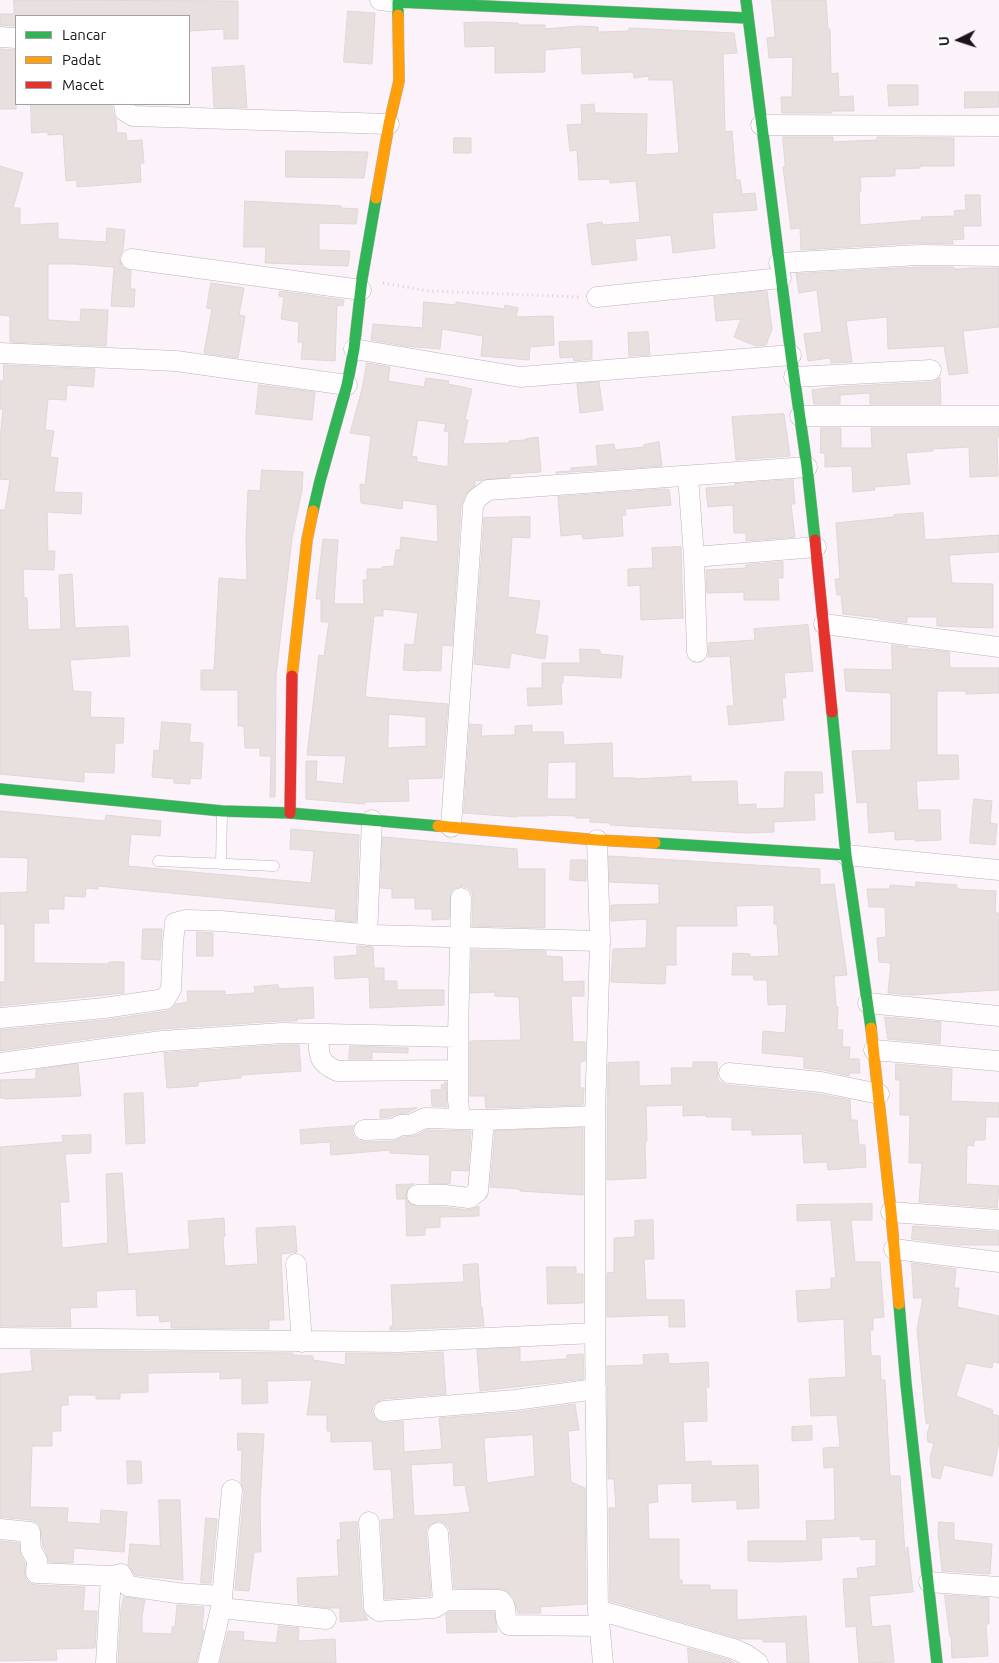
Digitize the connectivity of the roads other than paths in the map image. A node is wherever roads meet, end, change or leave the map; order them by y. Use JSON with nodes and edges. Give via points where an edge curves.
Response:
{"nodes":[{"id":1,"x":746,"y":0,"type":"edge"},
{"id":2,"x":389,"y":1,"type":"edge"},
{"id":3,"x":748,"y":18,"type":"junction"},
{"id":4,"x":0,"y":37,"type":"edge"},
{"id":5,"x":15,"y":38,"type":"edge"},
{"id":6,"x":124,"y":105,"type":"edge"},
{"id":7,"x":389,"y":124,"type":"junction"},
{"id":8,"x":762,"y":125,"type":"junction"},
{"id":9,"x":999,"y":126,"type":"edge"},
{"id":10,"x":999,"y":256,"type":"edge"},
{"id":11,"x":131,"y":259,"type":"dead end"},
{"id":12,"x":780,"y":270,"type":"junction"},
{"id":13,"x":361,"y":284,"type":"junction"},
{"id":14,"x":597,"y":298,"type":"road end"},
{"id":15,"x":354,"y":349,"type":"junction"},
{"id":16,"x":0,"y":353,"type":"edge"},
{"id":17,"x":791,"y":355,"type":"junction"},
{"id":18,"x":931,"y":370,"type":"dead end"},
{"id":19,"x":794,"y":377,"type":"junction"},
{"id":20,"x":347,"y":385,"type":"junction"},
{"id":21,"x":800,"y":416,"type":"junction"},
{"id":22,"x":999,"y":416,"type":"edge"},
{"id":23,"x":807,"y":467,"type":"junction"},
{"id":24,"x":688,"y":476,"type":"junction"},
{"id":25,"x":816,"y":548,"type":"junction"},
{"id":26,"x":694,"y":557,"type":"junction"},
{"id":27,"x":824,"y":624,"type":"junction"},
{"id":28,"x":999,"y":647,"type":"edge"},
{"id":29,"x":697,"y":652,"type":"dead end"},
{"id":30,"x":0,"y":789,"type":"edge"},
{"id":31,"x":222,"y":811,"type":"junction"},
{"id":32,"x":290,"y":813,"type":"junction"},
{"id":33,"x":372,"y":820,"type":"junction"},
{"id":34,"x":451,"y":827,"type":"junction"},
{"id":35,"x":597,"y":840,"type":"junction"},
{"id":36,"x":846,"y":855,"type":"junction"},
{"id":37,"x":158,"y":861,"type":"dead end"},
{"id":38,"x":220,"y":864,"type":"junction"},
{"id":39,"x":274,"y":866,"type":"dead end"},
{"id":40,"x":999,"y":870,"type":"edge"},
{"id":41,"x":461,"y":898,"type":"dead end"},
{"id":42,"x":367,"y":935,"type":"junction"},
{"id":43,"x":461,"y":937,"type":"junction"},
{"id":44,"x":600,"y":941,"type":"junction"},
{"id":45,"x":868,"y":1003,"type":"junction"},
{"id":46,"x":999,"y":1016,"type":"edge"},
{"id":47,"x":0,"y":1018,"type":"edge"},
{"id":48,"x":318,"y":1034,"type":"junction"},
{"id":49,"x":458,"y":1037,"type":"junction"},
{"id":50,"x":874,"y":1050,"type":"junction"},
{"id":51,"x":999,"y":1061,"type":"edge"},
{"id":52,"x":0,"y":1063,"type":"edge"},
{"id":53,"x":458,"y":1070,"type":"junction"},
{"id":54,"x":729,"y":1073,"type":"dead end"},
{"id":55,"x":878,"y":1094,"type":"junction"},
{"id":56,"x":595,"y":1116,"type":"junction"},
{"id":57,"x":460,"y":1119,"type":"junction"},
{"id":58,"x":484,"y":1120,"type":"junction"},
{"id":59,"x":364,"y":1130,"type":"dead end"},
{"id":60,"x":417,"y":1195,"type":"dead end"},
{"id":61,"x":891,"y":1212,"type":"junction"},
{"id":62,"x":999,"y":1220,"type":"edge"},
{"id":63,"x":894,"y":1249,"type":"junction"},
{"id":64,"x":999,"y":1262,"type":"edge"},
{"id":65,"x":296,"y":1264,"type":"dead end"},
{"id":66,"x":594,"y":1333,"type":"junction"},
{"id":67,"x":0,"y":1338,"type":"edge"},
{"id":68,"x":302,"y":1342,"type":"junction"},
{"id":69,"x":596,"y":1389,"type":"junction"},
{"id":70,"x":384,"y":1411,"type":"dead end"},
{"id":71,"x":232,"y":1490,"type":"dead end"},
{"id":72,"x":369,"y":1522,"type":"dead end"},
{"id":73,"x":0,"y":1529,"type":"edge"},
{"id":74,"x":438,"y":1533,"type":"dead end"},
{"id":75,"x":111,"y":1576,"type":"junction"},
{"id":76,"x":929,"y":1582,"type":"junction"},
{"id":77,"x":999,"y":1587,"type":"edge"},
{"id":78,"x":443,"y":1601,"type":"junction"},
{"id":79,"x":221,"y":1602,"type":"junction"},
{"id":80,"x":599,"y":1618,"type":"junction"},
{"id":81,"x":326,"y":1619,"type":"dead end"},
{"id":82,"x":106,"y":1663,"type":"edge"},
{"id":83,"x":208,"y":1663,"type":"edge"},
{"id":84,"x":602,"y":1663,"type":"edge"},
{"id":85,"x":758,"y":1663,"type":"edge"},
{"id":86,"x":937,"y":1663,"type":"edge"}],
"edges":[{"from":1,"to":3,"type":"street"},
{"from":2,"to":3,"type":"street"},
{"from":2,"to":7,"type":"street","via":[[399,81]]},
{"from":3,"to":8,"type":"street"},
{"from":4,"to":5,"type":"street"},
{"from":6,"to":7,"type":"street","via":[[133,116]]},
{"from":7,"to":13,"type":"street"},
{"from":8,"to":9,"type":"street"},
{"from":8,"to":12,"type":"street"},
{"from":10,"to":12,"type":"street","via":[[918,255]]},
{"from":11,"to":13,"type":"street"},
{"from":12,"to":14,"type":"street"},
{"from":12,"to":17,"type":"street"},
{"from":13,"to":15,"type":"street"},
{"from":15,"to":17,"type":"street","via":[[520,377]]},
{"from":15,"to":20,"type":"street"},
{"from":16,"to":20,"type":"street","via":[[176,361]]},
{"from":17,"to":19,"type":"street"},
{"from":18,"to":19,"type":"street"},
{"from":19,"to":21,"type":"street"},
{"from":20,"to":32,"type":"street","via":[[320,481],[302,572],[292,677]]},
{"from":21,"to":22,"type":"street"},
{"from":21,"to":23,"type":"street"},
{"from":23,"to":24,"type":"street"},
{"from":23,"to":25,"type":"street"},
{"from":24,"to":26,"type":"street"},
{"from":24,"to":34,"type":"street","via":[[488,490],[476,499]]},
{"from":25,"to":26,"type":"street"},
{"from":25,"to":27,"type":"street"},
{"from":26,"to":29,"type":"street"},
{"from":27,"to":28,"type":"street"},
{"from":27,"to":36,"type":"street"},
{"from":30,"to":31,"type":"street"},
{"from":31,"to":32,"type":"street"},
{"from":31,"to":38,"type":"lane"},
{"from":32,"to":33,"type":"street"},
{"from":33,"to":34,"type":"street"},
{"from":33,"to":42,"type":"street"},
{"from":34,"to":35,"type":"street"},
{"from":35,"to":36,"type":"street"},
{"from":35,"to":44,"type":"street"},
{"from":36,"to":40,"type":"street"},
{"from":36,"to":45,"type":"street"},
{"from":37,"to":38,"type":"lane"},
{"from":38,"to":39,"type":"lane"},
{"from":41,"to":43,"type":"street"},
{"from":42,"to":43,"type":"street"},
{"from":42,"to":47,"type":"street","via":[[186,920],[175,923],[171,989],[165,999]]},
{"from":43,"to":44,"type":"street"},
{"from":43,"to":49,"type":"street"},
{"from":44,"to":56,"type":"street"},
{"from":45,"to":46,"type":"street"},
{"from":45,"to":50,"type":"street"},
{"from":48,"to":49,"type":"street"},
{"from":48,"to":52,"type":"street","via":[[282,1033],[162,1041]]},
{"from":48,"to":53,"type":"street","via":[[321,1060],[338,1071]]},
{"from":49,"to":53,"type":"street"},
{"from":50,"to":51,"type":"street"},
{"from":50,"to":55,"type":"street"},
{"from":53,"to":57,"type":"street"},
{"from":54,"to":55,"type":"street","via":[[821,1082]]},
{"from":55,"to":61,"type":"street"},
{"from":56,"to":58,"type":"street"},
{"from":56,"to":66,"type":"street"},
{"from":57,"to":58,"type":"street"},
{"from":57,"to":59,"type":"street","via":[[425,1118],[393,1129]]},
{"from":58,"to":60,"type":"street","via":[[478,1191],[469,1198]]},
{"from":61,"to":62,"type":"street"},
{"from":61,"to":63,"type":"street"},
{"from":63,"to":64,"type":"street"},
{"from":63,"to":76,"type":"street"},
{"from":65,"to":68,"type":"street"},
{"from":66,"to":68,"type":"street","via":[[399,1342]]},
{"from":66,"to":69,"type":"street"},
{"from":67,"to":68,"type":"street"},
{"from":69,"to":70,"type":"street","via":[[515,1400]]},
{"from":69,"to":80,"type":"street"},
{"from":71,"to":79,"type":"street"},
{"from":72,"to":78,"type":"street","via":[[375,1609],[434,1608]]},
{"from":73,"to":75,"type":"street","via":[[30,1532],[36,1573]]},
{"from":74,"to":78,"type":"street"},
{"from":75,"to":79,"type":"street","via":[[121,1574],[128,1586]]},
{"from":75,"to":82,"type":"street"},
{"from":76,"to":77,"type":"street"},
{"from":76,"to":86,"type":"street"},
{"from":78,"to":80,"type":"street","via":[[500,1600],[505,1606],[509,1625]]},
{"from":79,"to":81,"type":"street"},
{"from":79,"to":83,"type":"street"},
{"from":80,"to":84,"type":"street"},
{"from":80,"to":85,"type":"street","via":[[734,1649]]}]}
